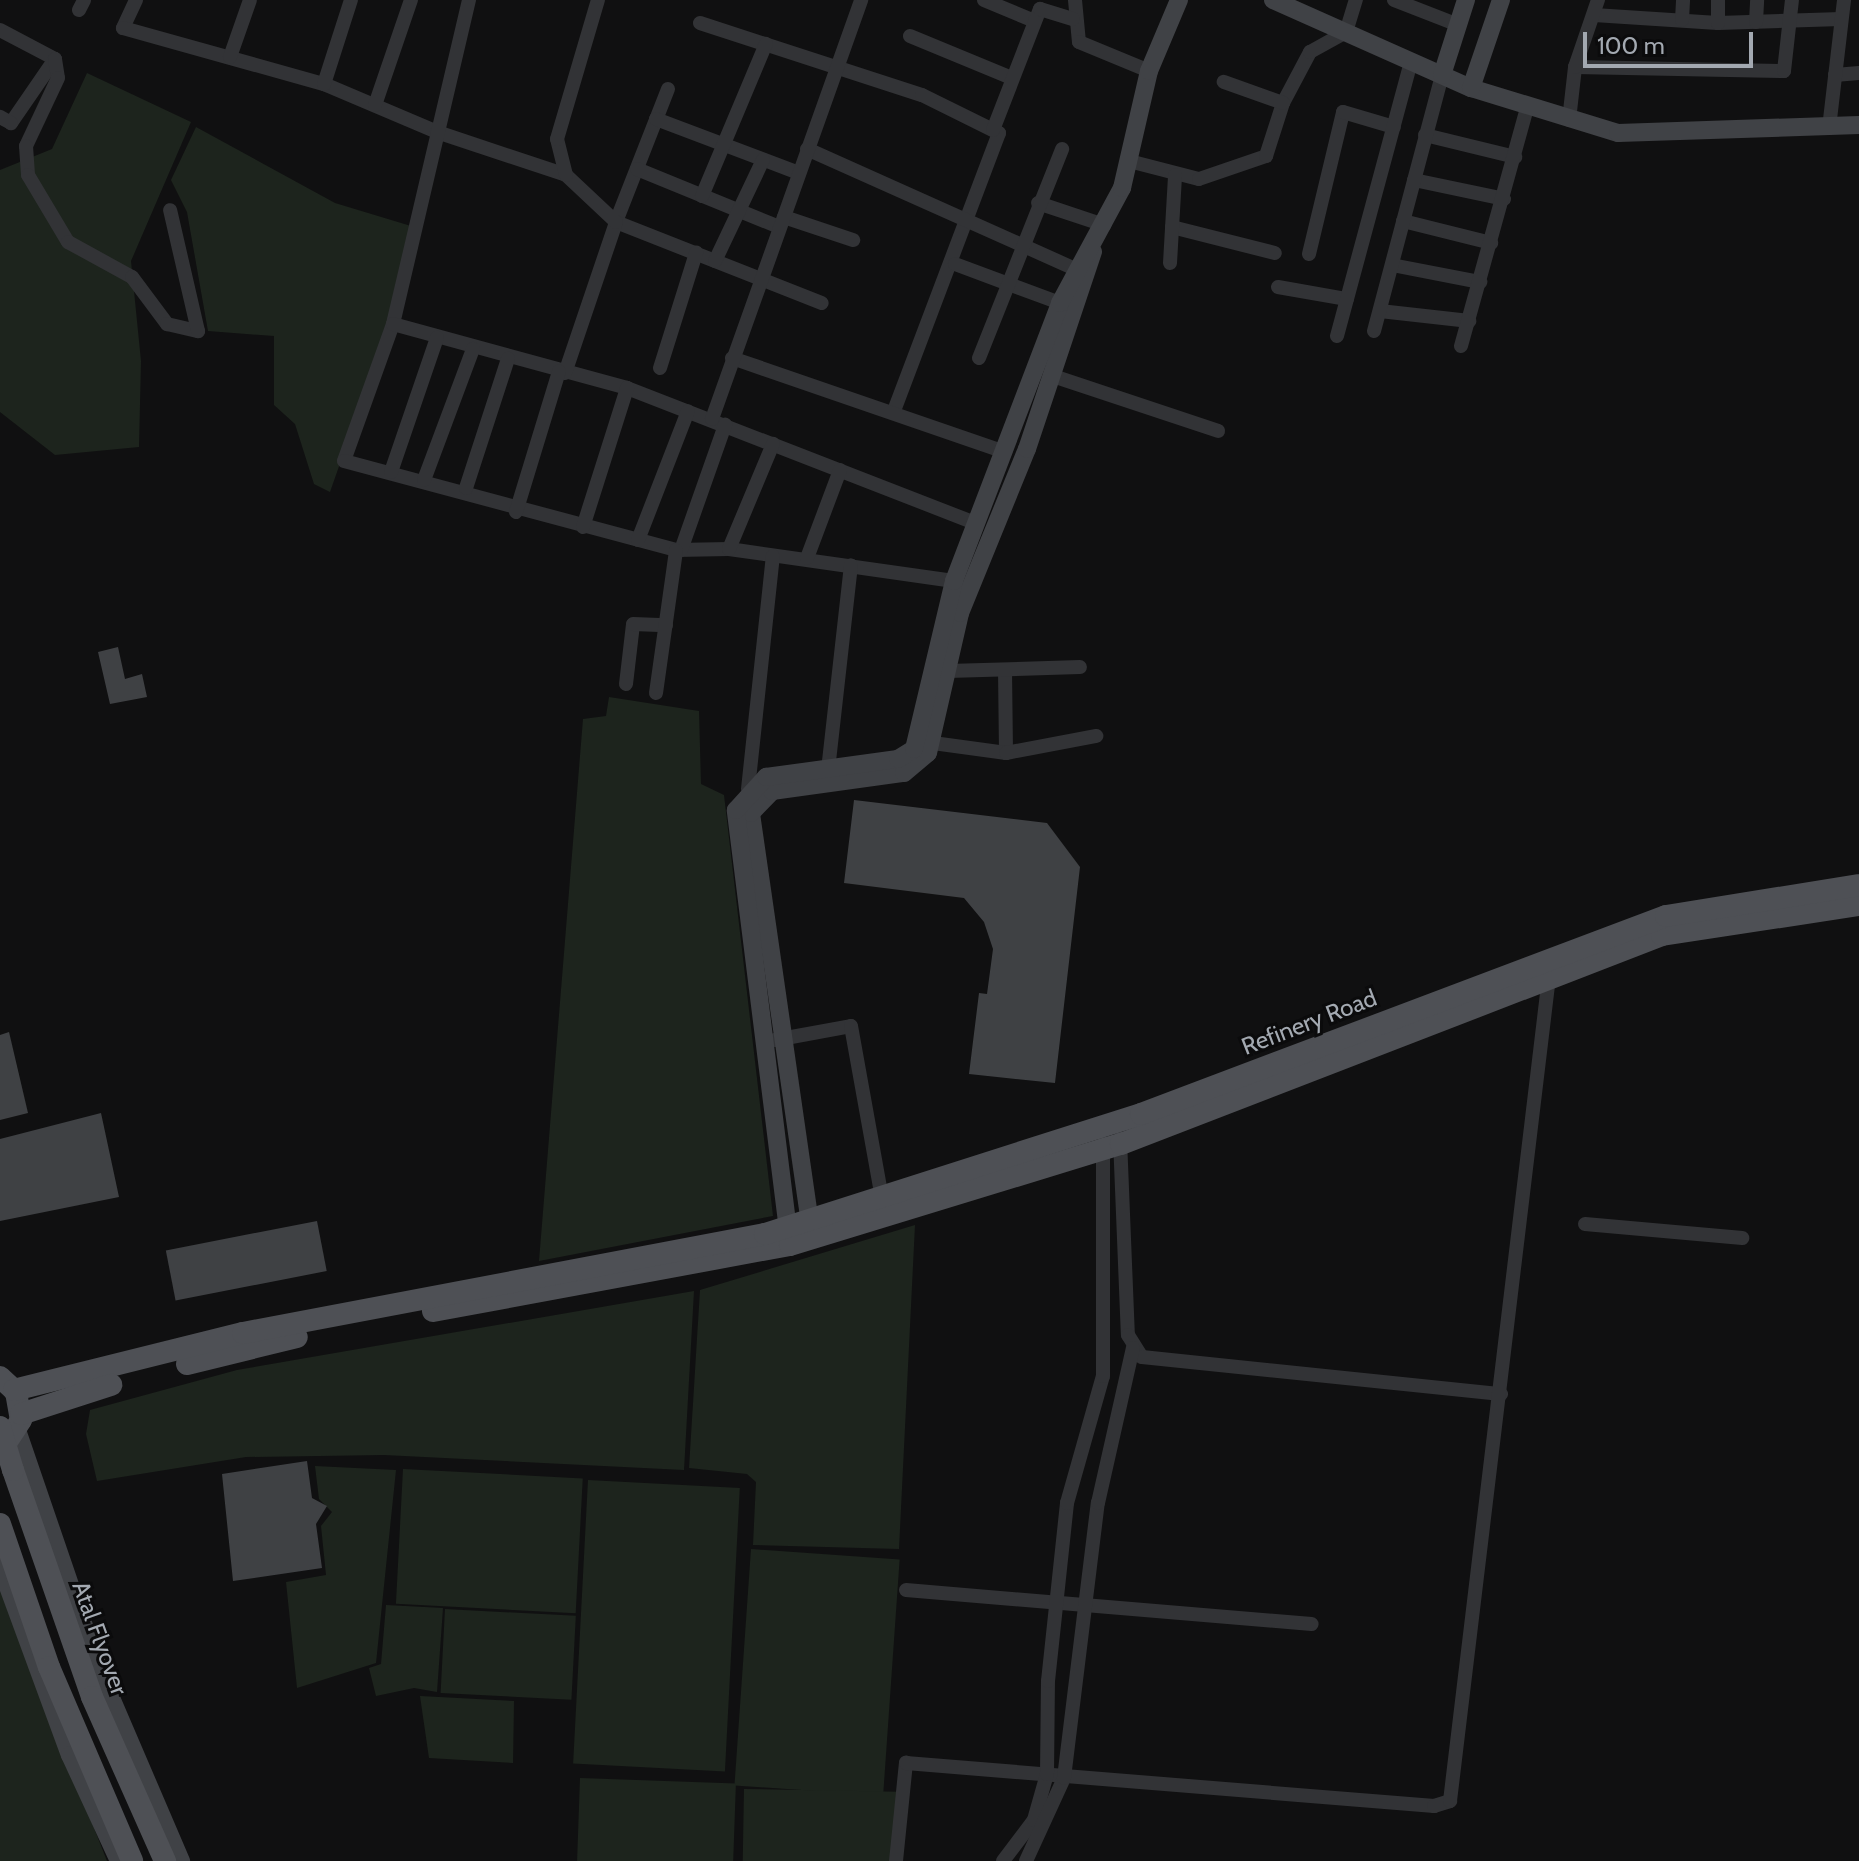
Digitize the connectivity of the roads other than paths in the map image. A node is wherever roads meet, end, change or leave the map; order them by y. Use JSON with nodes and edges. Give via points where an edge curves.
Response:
{"nodes":[{"id":1,"x":136,"y":0,"type":"edge"},
{"id":2,"x":250,"y":0,"type":"edge"},
{"id":3,"x":351,"y":0,"type":"edge"},
{"id":4,"x":411,"y":0,"type":"edge"},
{"id":5,"x":469,"y":0,"type":"edge"},
{"id":6,"x":598,"y":0,"type":"edge"},
{"id":7,"x":861,"y":0,"type":"edge"},
{"id":8,"x":984,"y":0,"type":"edge"},
{"id":9,"x":1075,"y":0,"type":"edge"},
{"id":10,"x":1179,"y":0,"type":"edge"},
{"id":11,"x":1273,"y":0,"type":"edge"},
{"id":12,"x":1356,"y":0,"type":"edge"},
{"id":13,"x":1394,"y":0,"type":"edge"},
{"id":14,"x":1466,"y":0,"type":"edge"},
{"id":15,"x":1501,"y":0,"type":"edge"},
{"id":16,"x":1598,"y":0,"type":"edge"},
{"id":17,"x":1683,"y":0,"type":"edge"},
{"id":18,"x":1718,"y":0,"type":"edge"},
{"id":19,"x":1757,"y":0,"type":"edge"},
{"id":20,"x":1792,"y":0,"type":"edge"},
{"id":21,"x":1844,"y":0,"type":"edge"},
{"id":22,"x":1594,"y":15,"type":"junction"},
{"id":23,"x":1072,"y":19,"type":"junction"},
{"id":24,"x":1841,"y":19,"type":"junction"},
{"id":25,"x":1032,"y":20,"type":"junction"},
{"id":26,"x":1682,"y":20,"type":"junction"},
{"id":27,"x":1756,"y":22,"type":"junction"},
{"id":28,"x":700,"y":23,"type":"dead end"},
{"id":29,"x":1718,"y":23,"type":"junction"},
{"id":30,"x":1790,"y":23,"type":"junction"},
{"id":31,"x":1458,"y":25,"type":"junction"},
{"id":32,"x":0,"y":30,"type":"edge"},
{"id":33,"x":1346,"y":32,"type":"junction"},
{"id":34,"x":910,"y":36,"type":"dead end"},
{"id":35,"x":766,"y":44,"type":"junction"},
{"id":36,"x":230,"y":57,"type":"junction"},
{"id":37,"x":55,"y":59,"type":"junction"},
{"id":38,"x":1411,"y":62,"type":"junction"},
{"id":39,"x":837,"y":67,"type":"junction"},
{"id":40,"x":1575,"y":67,"type":"junction"},
{"id":41,"x":1149,"y":71,"type":"junction"},
{"id":42,"x":1859,"y":73,"type":"edge"},
{"id":43,"x":1442,"y":75,"type":"junction"},
{"id":44,"x":1835,"y":75,"type":"junction"},
{"id":45,"x":1012,"y":78,"type":"junction"},
{"id":46,"x":1224,"y":82,"type":"dead end"},
{"id":47,"x":324,"y":84,"type":"junction"},
{"id":48,"x":1471,"y":88,"type":"junction"},
{"id":49,"x":668,"y":89,"type":"dead end"},
{"id":50,"x":1283,"y":103,"type":"junction"},
{"id":51,"x":375,"y":105,"type":"junction"},
{"id":52,"x":1527,"y":108,"type":"junction"},
{"id":53,"x":0,"y":117,"type":"edge"},
{"id":54,"x":656,"y":119,"type":"junction"},
{"id":55,"x":1569,"y":120,"type":"junction"},
{"id":56,"x":1859,"y":125,"type":"edge"},
{"id":57,"x":1394,"y":127,"type":"junction"},
{"id":58,"x":1829,"y":128,"type":"junction"},
{"id":59,"x":993,"y":130,"type":"junction"},
{"id":60,"x":437,"y":132,"type":"junction"},
{"id":61,"x":1425,"y":135,"type":"junction"},
{"id":62,"x":726,"y":146,"type":"junction"},
{"id":63,"x":807,"y":149,"type":"junction"},
{"id":64,"x":1062,"y":149,"type":"dead end"},
{"id":65,"x":1515,"y":157,"type":"junction"},
{"id":66,"x":763,"y":160,"type":"junction"},
{"id":67,"x":1129,"y":161,"type":"junction"},
{"id":68,"x":637,"y":169,"type":"junction"},
{"id":69,"x":799,"y":173,"type":"junction"},
{"id":70,"x":566,"y":175,"type":"junction"},
{"id":71,"x":1175,"y":175,"type":"junction"},
{"id":72,"x":1414,"y":180,"type":"junction"},
{"id":73,"x":702,"y":196,"type":"junction"},
{"id":74,"x":1504,"y":199,"type":"junction"},
{"id":75,"x":1038,"y":203,"type":"junction"},
{"id":76,"x":170,"y":210,"type":"dead end"},
{"id":77,"x":740,"y":211,"type":"junction"},
{"id":78,"x":969,"y":217,"type":"junction"},
{"id":79,"x":1403,"y":221,"type":"junction"},
{"id":80,"x":616,"y":222,"type":"junction"},
{"id":81,"x":782,"y":222,"type":"junction"},
{"id":82,"x":1172,"y":227,"type":"junction"},
{"id":83,"x":1100,"y":233,"type":"junction"},
{"id":84,"x":853,"y":240,"type":"dead end"},
{"id":85,"x":1491,"y":243,"type":"junction"},
{"id":86,"x":1022,"y":248,"type":"junction"},
{"id":87,"x":696,"y":253,"type":"junction"},
{"id":88,"x":1275,"y":253,"type":"dead end"},
{"id":89,"x":1309,"y":254,"type":"dead end"},
{"id":90,"x":715,"y":261,"type":"junction"},
{"id":91,"x":1170,"y":263,"type":"dead end"},
{"id":92,"x":955,"y":264,"type":"junction"},
{"id":93,"x":1392,"y":265,"type":"junction"},
{"id":94,"x":1075,"y":269,"type":"junction"},
{"id":95,"x":761,"y":280,"type":"junction"},
{"id":96,"x":1480,"y":282,"type":"junction"},
{"id":97,"x":1006,"y":287,"type":"junction"},
{"id":98,"x":1278,"y":287,"type":"dead end"},
{"id":99,"x":1347,"y":299,"type":"junction"},
{"id":100,"x":822,"y":303,"type":"dead end"},
{"id":101,"x":1060,"y":303,"type":"junction"},
{"id":102,"x":1380,"y":311,"type":"junction"},
{"id":103,"x":1469,"y":321,"type":"junction"},
{"id":104,"x":393,"y":324,"type":"junction"},
{"id":105,"x":1374,"y":331,"type":"dead end"},
{"id":106,"x":1337,"y":336,"type":"dead end"},
{"id":107,"x":437,"y":338,"type":"junction"},
{"id":108,"x":1461,"y":346,"type":"dead end"},
{"id":109,"x":473,"y":349,"type":"junction"},
{"id":110,"x":732,"y":358,"type":"junction"},
{"id":111,"x":979,"y":358,"type":"dead end"},
{"id":112,"x":508,"y":359,"type":"junction"},
{"id":113,"x":660,"y":368,"type":"dead end"},
{"id":114,"x":562,"y":372,"type":"junction"},
{"id":115,"x":1053,"y":376,"type":"junction"},
{"id":116,"x":627,"y":388,"type":"junction"},
{"id":117,"x":688,"y":411,"type":"junction"},
{"id":118,"x":894,"y":411,"type":"junction"},
{"id":119,"x":718,"y":422,"type":"junction"},
{"id":120,"x":1218,"y":431,"type":"dead end"},
{"id":121,"x":773,"y":444,"type":"junction"},
{"id":122,"x":1005,"y":452,"type":"junction"},
{"id":123,"x":840,"y":470,"type":"junction"},
{"id":124,"x":391,"y":472,"type":"junction"},
{"id":125,"x":424,"y":480,"type":"junction"},
{"id":126,"x":466,"y":488,"type":"junction"},
{"id":127,"x":516,"y":512,"type":"junction"},
{"id":128,"x":977,"y":524,"type":"junction"},
{"id":129,"x":583,"y":527,"type":"junction"},
{"id":130,"x":638,"y":540,"type":"junction"},
{"id":131,"x":729,"y":549,"type":"junction"},
{"id":132,"x":678,"y":550,"type":"junction"},
{"id":133,"x":773,"y":556,"type":"junction"},
{"id":134,"x":807,"y":558,"type":"junction"},
{"id":135,"x":851,"y":565,"type":"junction"},
{"id":136,"x":954,"y":581,"type":"junction"},
{"id":137,"x":666,"y":625,"type":"junction"},
{"id":138,"x":1080,"y":667,"type":"dead end"},
{"id":139,"x":1005,"y":670,"type":"junction"},
{"id":140,"x":948,"y":671,"type":"junction"},
{"id":141,"x":626,"y":684,"type":"dead end"},
{"id":142,"x":656,"y":693,"type":"dead end"},
{"id":143,"x":1096,"y":736,"type":"dead end"},
{"id":144,"x":933,"y":743,"type":"junction"},
{"id":145,"x":1006,"y":753,"type":"junction"},
{"id":146,"x":827,"y":775,"type":"junction"},
{"id":147,"x":748,"y":789,"type":"junction"},
{"id":148,"x":1859,"y":885,"type":"edge"},
{"id":149,"x":1859,"y":905,"type":"edge"},
{"id":150,"x":1537,"y":975,"type":"junction"},
{"id":151,"x":772,"y":1041,"type":"junction"},
{"id":152,"x":1111,"y":1135,"type":"junction"},
{"id":153,"x":882,"y":1199,"type":"junction"},
{"id":154,"x":1585,"y":1224,"type":"dead end"},
{"id":155,"x":796,"y":1230,"type":"junction"},
{"id":156,"x":1742,"y":1238,"type":"dead end"},
{"id":157,"x":1133,"y":1348,"type":"junction"},
{"id":158,"x":193,"y":1354,"type":"junction"},
{"id":159,"x":7,"y":1383,"type":"edge"},
{"id":160,"x":1501,"y":1394,"type":"junction"},
{"id":161,"x":13,"y":1425,"type":"edge"},
{"id":162,"x":0,"y":1452,"type":"edge"},
{"id":163,"x":0,"y":1524,"type":"edge"},
{"id":164,"x":0,"y":1565,"type":"edge"},
{"id":165,"x":906,"y":1590,"type":"dead end"},
{"id":166,"x":1056,"y":1605,"type":"junction"},
{"id":167,"x":1085,"y":1606,"type":"junction"},
{"id":168,"x":1312,"y":1624,"type":"dead end"},
{"id":169,"x":1047,"y":1774,"type":"junction"},
{"id":170,"x":1064,"y":1778,"type":"junction"},
{"id":171,"x":119,"y":1861,"type":"edge"},
{"id":172,"x":132,"y":1861,"type":"edge"},
{"id":173,"x":165,"y":1861,"type":"edge"},
{"id":174,"x":181,"y":1861,"type":"edge"},
{"id":175,"x":896,"y":1861,"type":"edge"},
{"id":176,"x":1003,"y":1861,"type":"edge"},
{"id":177,"x":1026,"y":1861,"type":"edge"}],
"edges":[{"from":1,"to":36,"type":"street","via":[[123,28]]},
{"from":2,"to":36,"type":"street"},
{"from":3,"to":47,"type":"street"},
{"from":4,"to":51,"type":"street"},
{"from":5,"to":60,"type":"street"},
{"from":6,"to":70,"type":"street","via":[[557,139]]},
{"from":7,"to":39,"type":"street"},
{"from":8,"to":25,"type":"street"},
{"from":9,"to":23,"type":"street"},
{"from":10,"to":41,"type":"street"},
{"from":11,"to":33,"type":"street"},
{"from":12,"to":33,"type":"street"},
{"from":13,"to":31,"type":"street"},
{"from":14,"to":31,"type":"street"},
{"from":15,"to":48,"type":"street"},
{"from":16,"to":22,"type":"street"},
{"from":17,"to":26,"type":"street"},
{"from":18,"to":29,"type":"street"},
{"from":19,"to":27,"type":"street"},
{"from":20,"to":30,"type":"street"},
{"from":21,"to":24,"type":"street"},
{"from":22,"to":26,"type":"street"},
{"from":22,"to":40,"type":"street"},
{"from":23,"to":25,"type":"street","via":[[1040,9]]},
{"from":23,"to":41,"type":"street","via":[[1079,42]]},
{"from":24,"to":30,"type":"street"},
{"from":24,"to":44,"type":"street"},
{"from":25,"to":45,"type":"street"},
{"from":26,"to":29,"type":"street"},
{"from":27,"to":29,"type":"street"},
{"from":27,"to":30,"type":"street"},
{"from":28,"to":35,"type":"street"},
{"from":30,"to":40,"type":"street","via":[[1784,71]]},
{"from":31,"to":43,"type":"street"},
{"from":32,"to":37,"type":"street"},
{"from":33,"to":38,"type":"street"},
{"from":33,"to":50,"type":"street","via":[[1310,52]]},
{"from":34,"to":45,"type":"street"},
{"from":35,"to":39,"type":"street"},
{"from":35,"to":62,"type":"street"},
{"from":36,"to":47,"type":"street"},
{"from":37,"to":53,"type":"street","via":[[11,123]]},
{"from":37,"to":76,"type":"street","via":[[58,78],[26,146],[28,175],[68,242],[132,277],[167,324],[198,331]]},
{"from":38,"to":43,"type":"street"},
{"from":38,"to":57,"type":"street"},
{"from":39,"to":59,"type":"street","via":[[922,95]]},
{"from":39,"to":63,"type":"street"},
{"from":40,"to":55,"type":"street"},
{"from":41,"to":67,"type":"street"},
{"from":42,"to":44,"type":"street"},
{"from":43,"to":48,"type":"street"},
{"from":43,"to":61,"type":"street"},
{"from":44,"to":58,"type":"street"},
{"from":45,"to":59,"type":"street"},
{"from":46,"to":50,"type":"street"},
{"from":47,"to":51,"type":"street"},
{"from":48,"to":52,"type":"street"},
{"from":49,"to":54,"type":"street"},
{"from":50,"to":71,"type":"street","via":[[1260,160],[1211,178]]},
{"from":51,"to":60,"type":"street"},
{"from":52,"to":55,"type":"street"},
{"from":52,"to":65,"type":"street"},
{"from":54,"to":62,"type":"street"},
{"from":54,"to":68,"type":"street"},
{"from":55,"to":58,"type":"street","via":[[1618,133]]},
{"from":56,"to":58,"type":"street"},
{"from":57,"to":89,"type":"street","via":[[1343,112]]},
{"from":57,"to":99,"type":"street"},
{"from":59,"to":78,"type":"street","via":[[999,133]]},
{"from":60,"to":70,"type":"street"},
{"from":60,"to":104,"type":"street"},
{"from":61,"to":65,"type":"street"},
{"from":61,"to":72,"type":"street"},
{"from":62,"to":66,"type":"street"},
{"from":62,"to":73,"type":"street"},
{"from":63,"to":69,"type":"street"},
{"from":63,"to":78,"type":"street"},
{"from":64,"to":75,"type":"street"},
{"from":65,"to":74,"type":"street"},
{"from":66,"to":69,"type":"street"},
{"from":66,"to":77,"type":"street"},
{"from":67,"to":71,"type":"street"},
{"from":67,"to":83,"type":"street"},
{"from":68,"to":73,"type":"street"},
{"from":68,"to":80,"type":"street"},
{"from":69,"to":81,"type":"street"},
{"from":70,"to":80,"type":"street"},
{"from":71,"to":82,"type":"street"},
{"from":72,"to":74,"type":"street"},
{"from":72,"to":79,"type":"street"},
{"from":73,"to":77,"type":"street"},
{"from":74,"to":85,"type":"street"},
{"from":75,"to":83,"type":"street"},
{"from":75,"to":86,"type":"street"},
{"from":77,"to":81,"type":"street"},
{"from":77,"to":90,"type":"street"},
{"from":78,"to":86,"type":"street"},
{"from":78,"to":92,"type":"street"},
{"from":79,"to":85,"type":"street"},
{"from":79,"to":93,"type":"street"},
{"from":80,"to":87,"type":"street"},
{"from":80,"to":114,"type":"street"},
{"from":81,"to":84,"type":"street"},
{"from":81,"to":95,"type":"street"},
{"from":82,"to":88,"type":"street"},
{"from":82,"to":91,"type":"street"},
{"from":83,"to":94,"type":"street"},
{"from":83,"to":115,"type":"street"},
{"from":85,"to":96,"type":"street"},
{"from":86,"to":94,"type":"street"},
{"from":86,"to":97,"type":"street"},
{"from":87,"to":90,"type":"street"},
{"from":87,"to":113,"type":"street"},
{"from":90,"to":95,"type":"street"},
{"from":92,"to":97,"type":"street"},
{"from":92,"to":118,"type":"street"},
{"from":93,"to":96,"type":"street"},
{"from":93,"to":102,"type":"street"},
{"from":94,"to":101,"type":"street"},
{"from":95,"to":100,"type":"street"},
{"from":95,"to":110,"type":"street"},
{"from":96,"to":103,"type":"street"},
{"from":97,"to":101,"type":"street"},
{"from":97,"to":111,"type":"street"},
{"from":98,"to":99,"type":"street"},
{"from":99,"to":106,"type":"street"},
{"from":101,"to":122,"type":"street"},
{"from":102,"to":103,"type":"street"},
{"from":102,"to":105,"type":"street"},
{"from":103,"to":108,"type":"street"},
{"from":104,"to":107,"type":"street"},
{"from":104,"to":124,"type":"street","via":[[344,461]]},
{"from":107,"to":109,"type":"street"},
{"from":107,"to":124,"type":"street"},
{"from":109,"to":112,"type":"street"},
{"from":109,"to":125,"type":"street"},
{"from":110,"to":118,"type":"street"},
{"from":110,"to":119,"type":"street"},
{"from":112,"to":114,"type":"street"},
{"from":112,"to":126,"type":"street"},
{"from":114,"to":116,"type":"street"},
{"from":114,"to":127,"type":"street"},
{"from":115,"to":120,"type":"street"},
{"from":115,"to":140,"type":"street","via":[[966,597]]},
{"from":116,"to":117,"type":"street"},
{"from":116,"to":129,"type":"street"},
{"from":117,"to":119,"type":"street"},
{"from":117,"to":130,"type":"street"},
{"from":118,"to":122,"type":"street"},
{"from":119,"to":121,"type":"street"},
{"from":119,"to":132,"type":"street"},
{"from":121,"to":123,"type":"street"},
{"from":121,"to":131,"type":"street"},
{"from":122,"to":128,"type":"street"},
{"from":123,"to":128,"type":"street"},
{"from":123,"to":134,"type":"street"},
{"from":124,"to":125,"type":"street"},
{"from":125,"to":126,"type":"street"},
{"from":126,"to":127,"type":"street"},
{"from":127,"to":129,"type":"street"},
{"from":128,"to":136,"type":"street"},
{"from":129,"to":130,"type":"street"},
{"from":130,"to":132,"type":"street"},
{"from":131,"to":132,"type":"street"},
{"from":131,"to":133,"type":"street"},
{"from":132,"to":137,"type":"street"},
{"from":133,"to":134,"type":"street"},
{"from":133,"to":147,"type":"street"},
{"from":134,"to":135,"type":"street"},
{"from":135,"to":136,"type":"street"},
{"from":135,"to":146,"type":"street","via":[[845,673]]},
{"from":136,"to":146,"type":"street","via":[[914,749],[898,759]]},
{"from":137,"to":141,"type":"street","via":[[633,624]]},
{"from":137,"to":142,"type":"street"},
{"from":138,"to":139,"type":"street"},
{"from":139,"to":140,"type":"street"},
{"from":139,"to":145,"type":"street"},
{"from":140,"to":144,"type":"street"},
{"from":143,"to":145,"type":"street"},
{"from":144,"to":145,"type":"street"},
{"from":144,"to":146,"type":"street","via":[[911,770]]},
{"from":146,"to":147,"type":"street","via":[[766,777]]},
{"from":146,"to":151,"type":"street","via":[[772,791],[751,813]]},
{"from":147,"to":151,"type":"street","via":[[733,821]]},
{"from":148,"to":150,"type":"main road","name":"Refinery Road","via":[[1677,913]]},
{"from":149,"to":150,"type":"main road","name":"Refinery Road","via":[[1662,935]]},
{"from":150,"to":152,"type":"main road","name":"Refinery Road"},
{"from":150,"to":160,"type":"street"},
{"from":151,"to":153,"type":"street","via":[[851,1026]]},
{"from":151,"to":155,"type":"street"},
{"from":152,"to":153,"type":"main road","name":"Refinery Road"},
{"from":152,"to":155,"type":"main road","name":"Refinery Road"},
{"from":152,"to":157,"type":"street"},
{"from":152,"to":166,"type":"street","via":[[1103,1376],[1067,1503]]},
{"from":153,"to":155,"type":"main road","name":"Refinery Road"},
{"from":154,"to":156,"type":"street"},
{"from":155,"to":158,"type":"main road"},
{"from":157,"to":160,"type":"street","via":[[1155,1361]]},
{"from":157,"to":167,"type":"street","via":[[1098,1503]]},
{"from":158,"to":159,"type":"main road"},
{"from":158,"to":161,"type":"main road"},
{"from":159,"to":161,"type":"main road","name":"Atal Flyover"},
{"from":160,"to":170,"type":"street","via":[[1450,1801],[1434,1806]]},
{"from":161,"to":162,"type":"main road"},
{"from":161,"to":173,"type":"main road","name":"Atal Flyover","bridge":true,"via":[[92,1697]]},
{"from":161,"to":174,"type":"street","via":[[100,1672]]},
{"from":163,"to":172,"type":"main road","via":[[49,1667]]},
{"from":164,"to":171,"type":"street","via":[[70,1755]]},
{"from":165,"to":166,"type":"street"},
{"from":166,"to":167,"type":"street"},
{"from":166,"to":169,"type":"street"},
{"from":167,"to":168,"type":"street"},
{"from":167,"to":170,"type":"street"},
{"from":169,"to":170,"type":"street"},
{"from":169,"to":175,"type":"street","via":[[906,1763]]},
{"from":169,"to":176,"type":"street","via":[[1034,1820]]},
{"from":170,"to":177,"type":"street","via":[[1054,1814]]}]}
